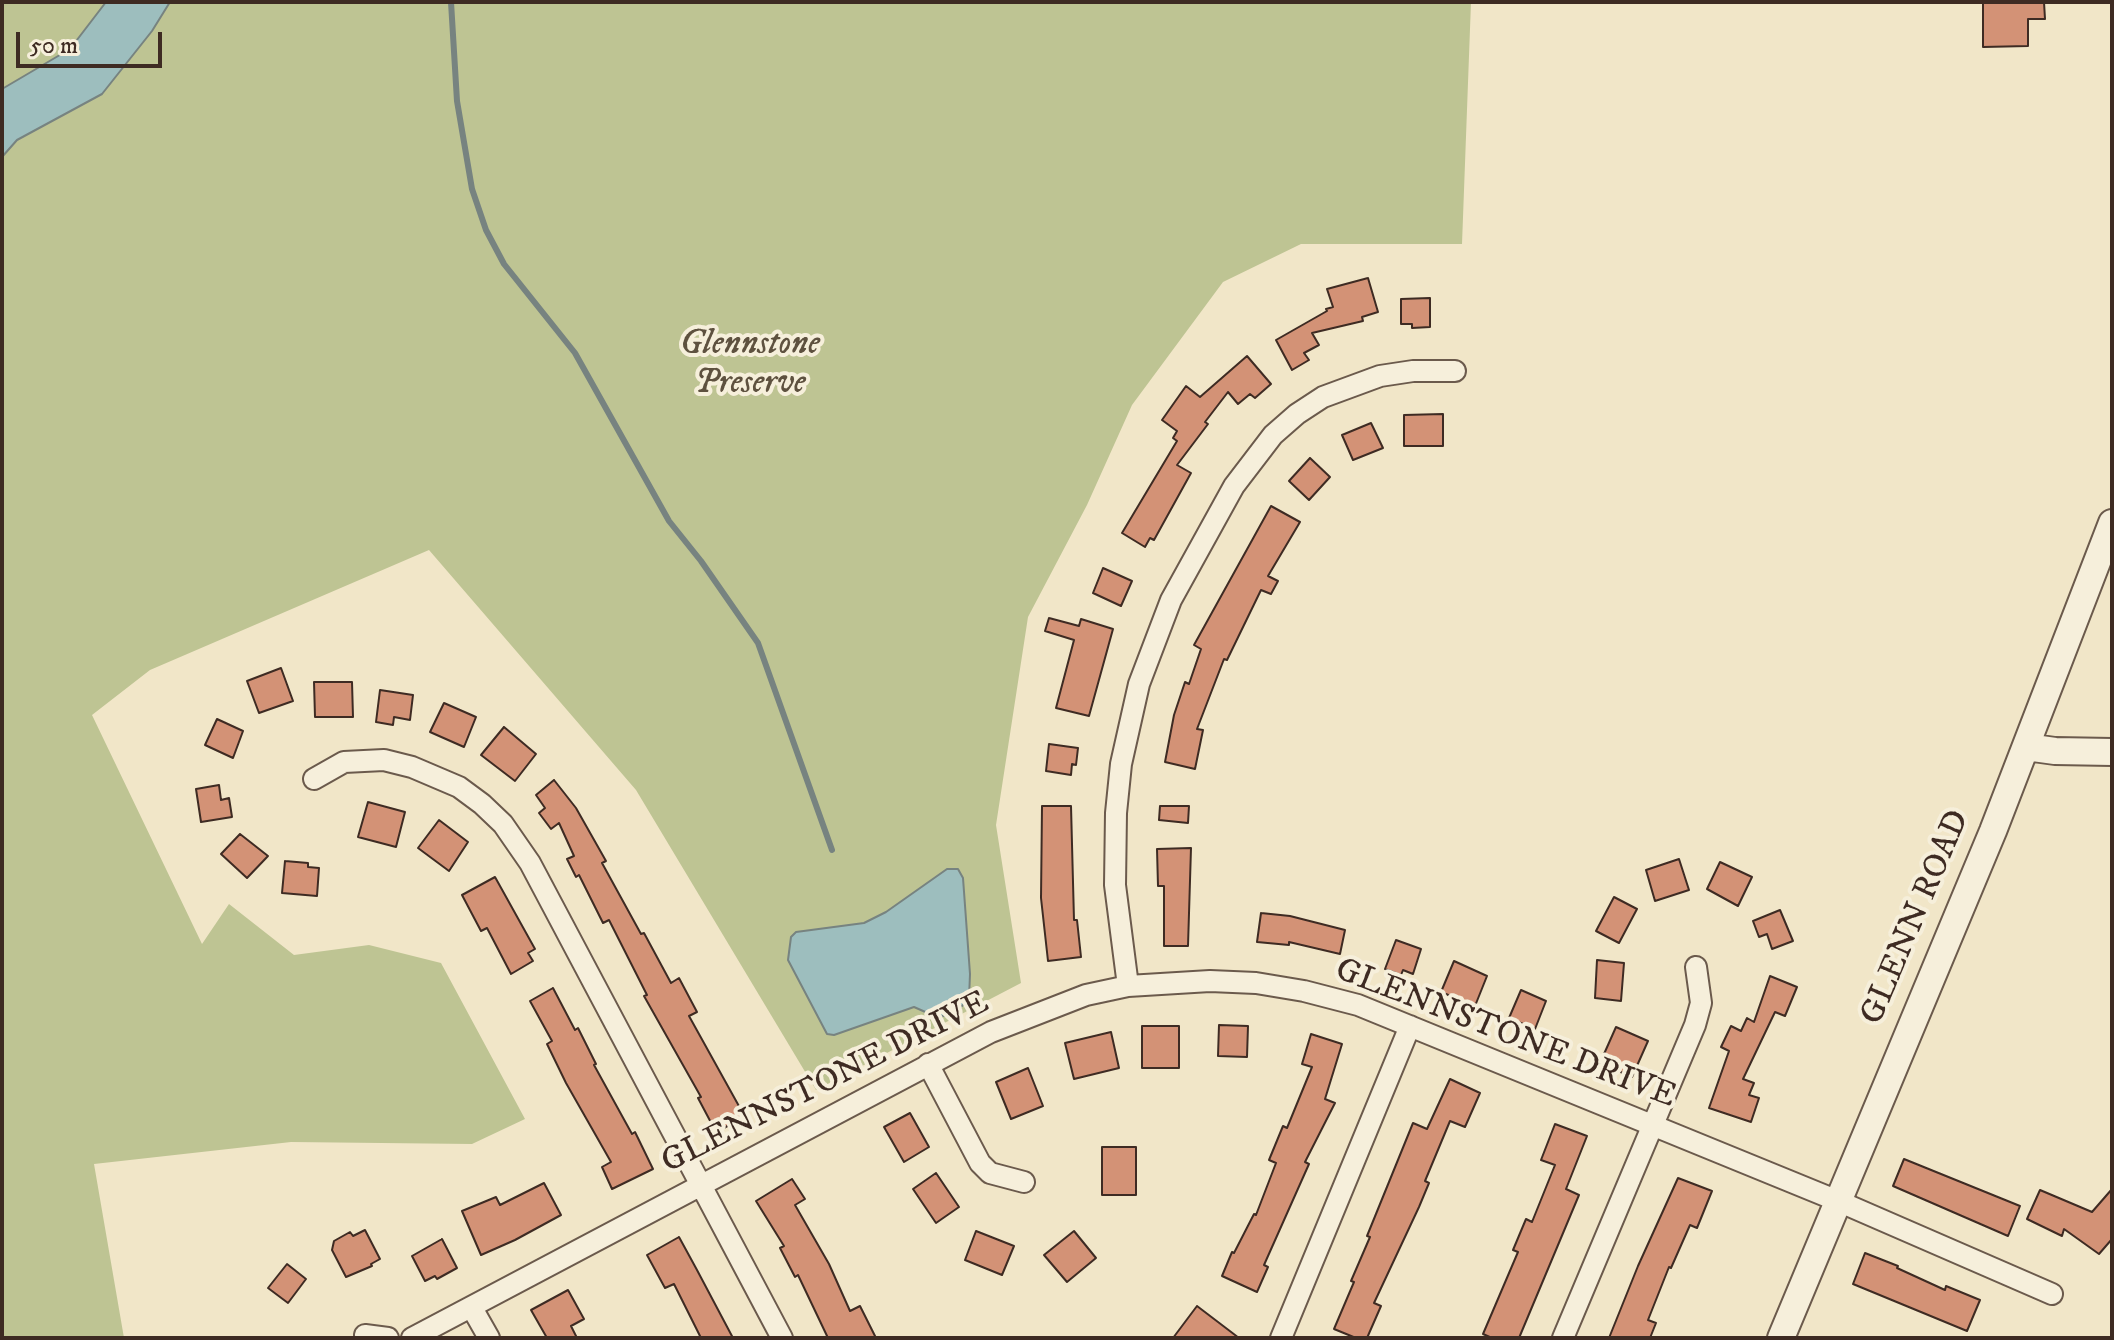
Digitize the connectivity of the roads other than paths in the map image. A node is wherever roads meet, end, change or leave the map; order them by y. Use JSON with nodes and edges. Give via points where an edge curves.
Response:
{"nodes":[{"id":1,"x":1455,"y":371,"type":"dead end"},
{"id":2,"x":2112,"y":523,"type":"edge"},
{"id":3,"x":2026,"y":747,"type":"junction"},
{"id":4,"x":2112,"y":752,"type":"edge"},
{"id":5,"x":314,"y":779,"type":"dead end"},
{"id":6,"x":1696,"y":967,"type":"dead end"},
{"id":7,"x":1128,"y":986,"type":"junction"},
{"id":8,"x":1410,"y":1026,"type":"junction"},
{"id":9,"x":928,"y":1064,"type":"junction"},
{"id":10,"x":1651,"y":1125,"type":"junction"},
{"id":11,"x":1024,"y":1182,"type":"dead end"},
{"id":12,"x":701,"y":1185,"type":"junction"},
{"id":13,"x":1838,"y":1201,"type":"junction"},
{"id":14,"x":2052,"y":1294,"type":"dead end"},
{"id":15,"x":472,"y":1308,"type":"junction"},
{"id":16,"x":365,"y":1335,"type":"dead end"},
{"id":17,"x":388,"y":1338,"type":"edge"},
{"id":18,"x":412,"y":1338,"type":"edge"},
{"id":19,"x":489,"y":1338,"type":"edge"},
{"id":20,"x":782,"y":1338,"type":"edge"},
{"id":21,"x":1281,"y":1338,"type":"edge"},
{"id":22,"x":1563,"y":1338,"type":"edge"},
{"id":23,"x":1781,"y":1338,"type":"edge"}],
"edges":[{"from":1,"to":7,"type":"street","via":[[1380,376],[1323,397],[1297,414],[1273,435],[1234,486],[1171,600],[1139,684],[1120,776],[1115,885]]},
{"from":2,"to":3,"type":"street","name":"GLENN ROAD"},
{"from":3,"to":4,"type":"street"},
{"from":3,"to":13,"type":"street","name":"GLENN ROAD"},
{"from":5,"to":12,"type":"street","via":[[344,762],[384,760],[459,787],[503,824],[530,863]]},
{"from":6,"to":10,"type":"street","via":[[1698,1014]]},
{"from":7,"to":8,"type":"street","name":"GLENNSTONE DRIVE","via":[[1256,983],[1358,1005]]},
{"from":7,"to":9,"type":"street","name":"GLENNSTONE DRIVE","via":[[1086,995],[991,1032]]},
{"from":8,"to":10,"type":"street","name":"GLENNSTONE DRIVE"},
{"from":8,"to":21,"type":"street"},
{"from":9,"to":11,"type":"street","via":[[980,1163],[990,1173]]},
{"from":9,"to":12,"type":"street","name":"GLENNSTONE DRIVE"},
{"from":10,"to":13,"type":"street","name":"GLENNSTONE DRIVE"},
{"from":10,"to":22,"type":"street"},
{"from":12,"to":15,"type":"street","name":"GLENNSTONE DRIVE"},
{"from":12,"to":20,"type":"street"},
{"from":13,"to":14,"type":"street","name":"GLENNSTONE DRIVE"},
{"from":13,"to":23,"type":"street","name":"GLENN ROAD"},
{"from":15,"to":18,"type":"street","name":"GLENNSTONE DRIVE"},
{"from":15,"to":19,"type":"street"},
{"from":16,"to":17,"type":"street"}]}
